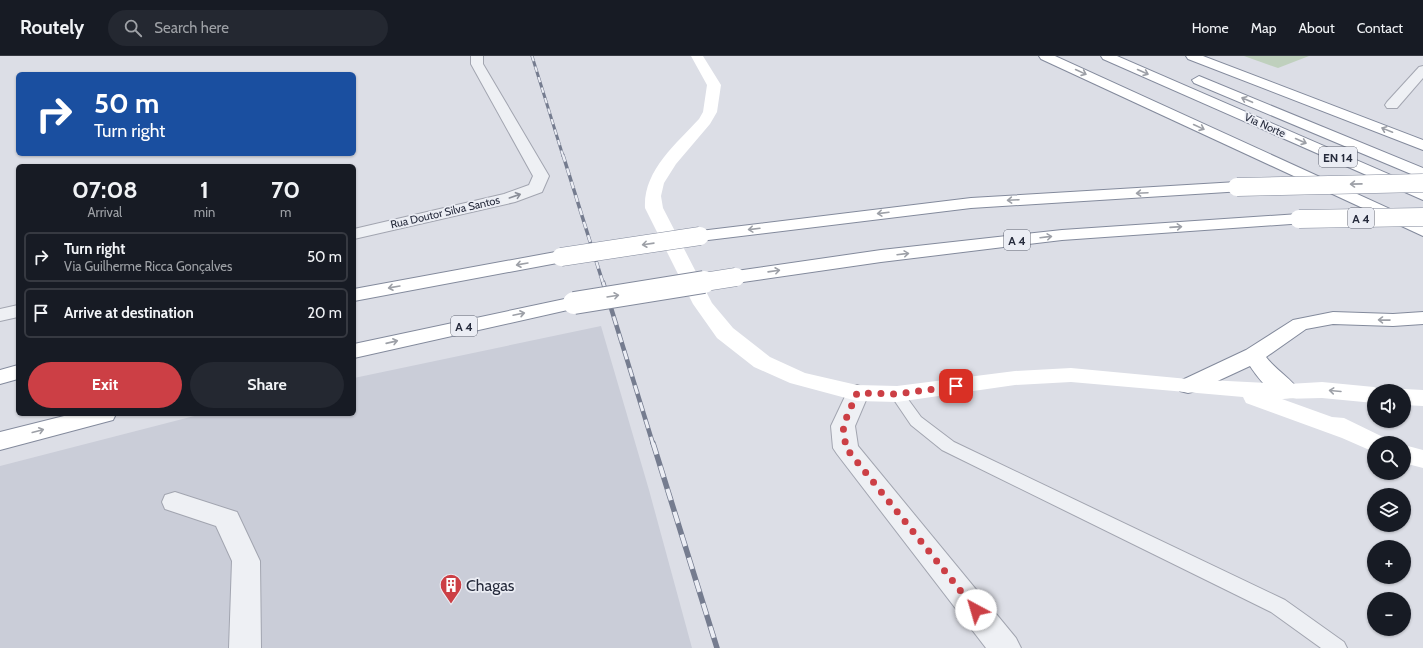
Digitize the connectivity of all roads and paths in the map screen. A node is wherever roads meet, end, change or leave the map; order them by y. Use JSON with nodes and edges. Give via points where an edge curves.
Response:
{"nodes":[{"id":1,"x":477,"y":56,"type":"edge"},
{"id":2,"x":696,"y":56,"type":"edge"},
{"id":3,"x":1045,"y":56,"type":"edge"},
{"id":4,"x":1107,"y":56,"type":"edge"},
{"id":5,"x":1192,"y":56,"type":"edge"},
{"id":6,"x":1219,"y":56,"type":"edge"},
{"id":7,"x":1423,"y":70,"type":"edge"},
{"id":8,"x":1187,"y":75,"type":"dead end"},
{"id":9,"x":1323,"y":105,"type":"junction"},
{"id":10,"x":1392,"y":105,"type":"dead end"},
{"id":11,"x":1423,"y":145,"type":"edge"},
{"id":12,"x":1423,"y":174,"type":"edge"},
{"id":13,"x":1423,"y":183,"type":"edge"},
{"id":14,"x":1423,"y":195,"type":"edge"},
{"id":15,"x":1418,"y":224,"type":"edge"},
{"id":16,"x":356,"y":234,"type":"edge"},
{"id":17,"x":1423,"y":237,"type":"edge"},
{"id":18,"x":356,"y":294,"type":"edge"},
{"id":19,"x":16,"y":311,"type":"edge"},
{"id":20,"x":0,"y":315,"type":"edge"},
{"id":21,"x":1423,"y":318,"type":"edge"},
{"id":22,"x":356,"y":351,"type":"edge"},
{"id":23,"x":1254,"y":355,"type":"junction"},
{"id":24,"x":16,"y":373,"type":"edge"},
{"id":25,"x":0,"y":377,"type":"edge"},
{"id":26,"x":1188,"y":386,"type":"junction"},
{"id":27,"x":1288,"y":392,"type":"junction"},
{"id":28,"x":857,"y":393,"type":"junction"},
{"id":29,"x":897,"y":394,"type":"junction"},
{"id":30,"x":1367,"y":394,"type":"edge"},
{"id":31,"x":1411,"y":397,"type":"edge"},
{"id":32,"x":1423,"y":398,"type":"edge"},
{"id":33,"x":96,"y":416,"type":"edge"},
{"id":34,"x":1348,"y":431,"type":"junction"},
{"id":35,"x":1367,"y":440,"type":"edge"},
{"id":36,"x":0,"y":441,"type":"edge"},
{"id":37,"x":1411,"y":456,"type":"edge"},
{"id":38,"x":1423,"y":459,"type":"edge"},
{"id":39,"x":175,"y":502,"type":"dead end"},
{"id":40,"x":245,"y":648,"type":"edge"},
{"id":41,"x":1005,"y":648,"type":"edge"},
{"id":42,"x":1337,"y":648,"type":"edge"}],
"edges":[{"from":16,"to":1,"type":"street","name":"Rua Doutor Silva Santos","one_way":true,"via":[[509,198],[536,188],[542,176],[477,64]]},
{"from":2,"to":28,"type":"main road","via":[[714,85],[710,112],[669,162],[656,183],[654,208],[703,304],[725,333],[762,362],[798,378]]},
{"from":3,"to":15,"type":"main road","one_way":true},
{"from":4,"to":14,"type":"main road","name":"Via Norte","number":"EN 14","one_way":true},
{"from":5,"to":9,"type":"main road"},
{"from":6,"to":9,"type":"main road"},
{"from":7,"to":10,"type":"street"},
{"from":12,"to":8,"type":"main road","name":"Via Norte","number":"EN 14","one_way":true},
{"from":11,"to":9,"type":"main road","one_way":true},
{"from":13,"to":18,"type":"main road","one_way":true,"bridge":true,"via":[[1237,187],[971,203],[700,236],[561,256]]},
{"from":15,"to":17,"type":"main road"},
{"from":22,"to":15,"type":"main road","number":"A 4","one_way":true,"bridge":true,"via":[[574,302],[889,255],[1062,235],[1299,219]]},
{"from":19,"to":20,"type":"street"},
{"from":21,"to":23,"type":"main road","one_way":true,"via":[[1334,318],[1300,324]]},
{"from":23,"to":26,"type":"main road"},
{"from":23,"to":27,"type":"main road","via":[[1264,370]]},
{"from":24,"to":25,"type":"main road"},
{"from":26,"to":27,"type":"main road"},
{"from":26,"to":29,"type":"main road","via":[[1071,375],[1015,378]]},
{"from":26,"to":34,"type":"main road","via":[[1253,398]]},
{"from":30,"to":27,"type":"main road","one_way":true,"via":[[1322,390]]},
{"from":27,"to":34,"type":"main road","via":[[1302,404]]},
{"from":28,"to":29,"type":"main road"},
{"from":28,"to":41,"type":"street","via":[[843,426],[846,448]]},
{"from":29,"to":42,"type":"lane","via":[[916,421],[948,446],[1278,606]]},
{"from":31,"to":32,"type":"main road"},
{"from":36,"to":33,"type":"main road","one_way":true},
{"from":34,"to":35,"type":"main road"},
{"from":37,"to":38,"type":"main road"},
{"from":39,"to":40,"type":"street","via":[[227,520],[246,561]]}]}
